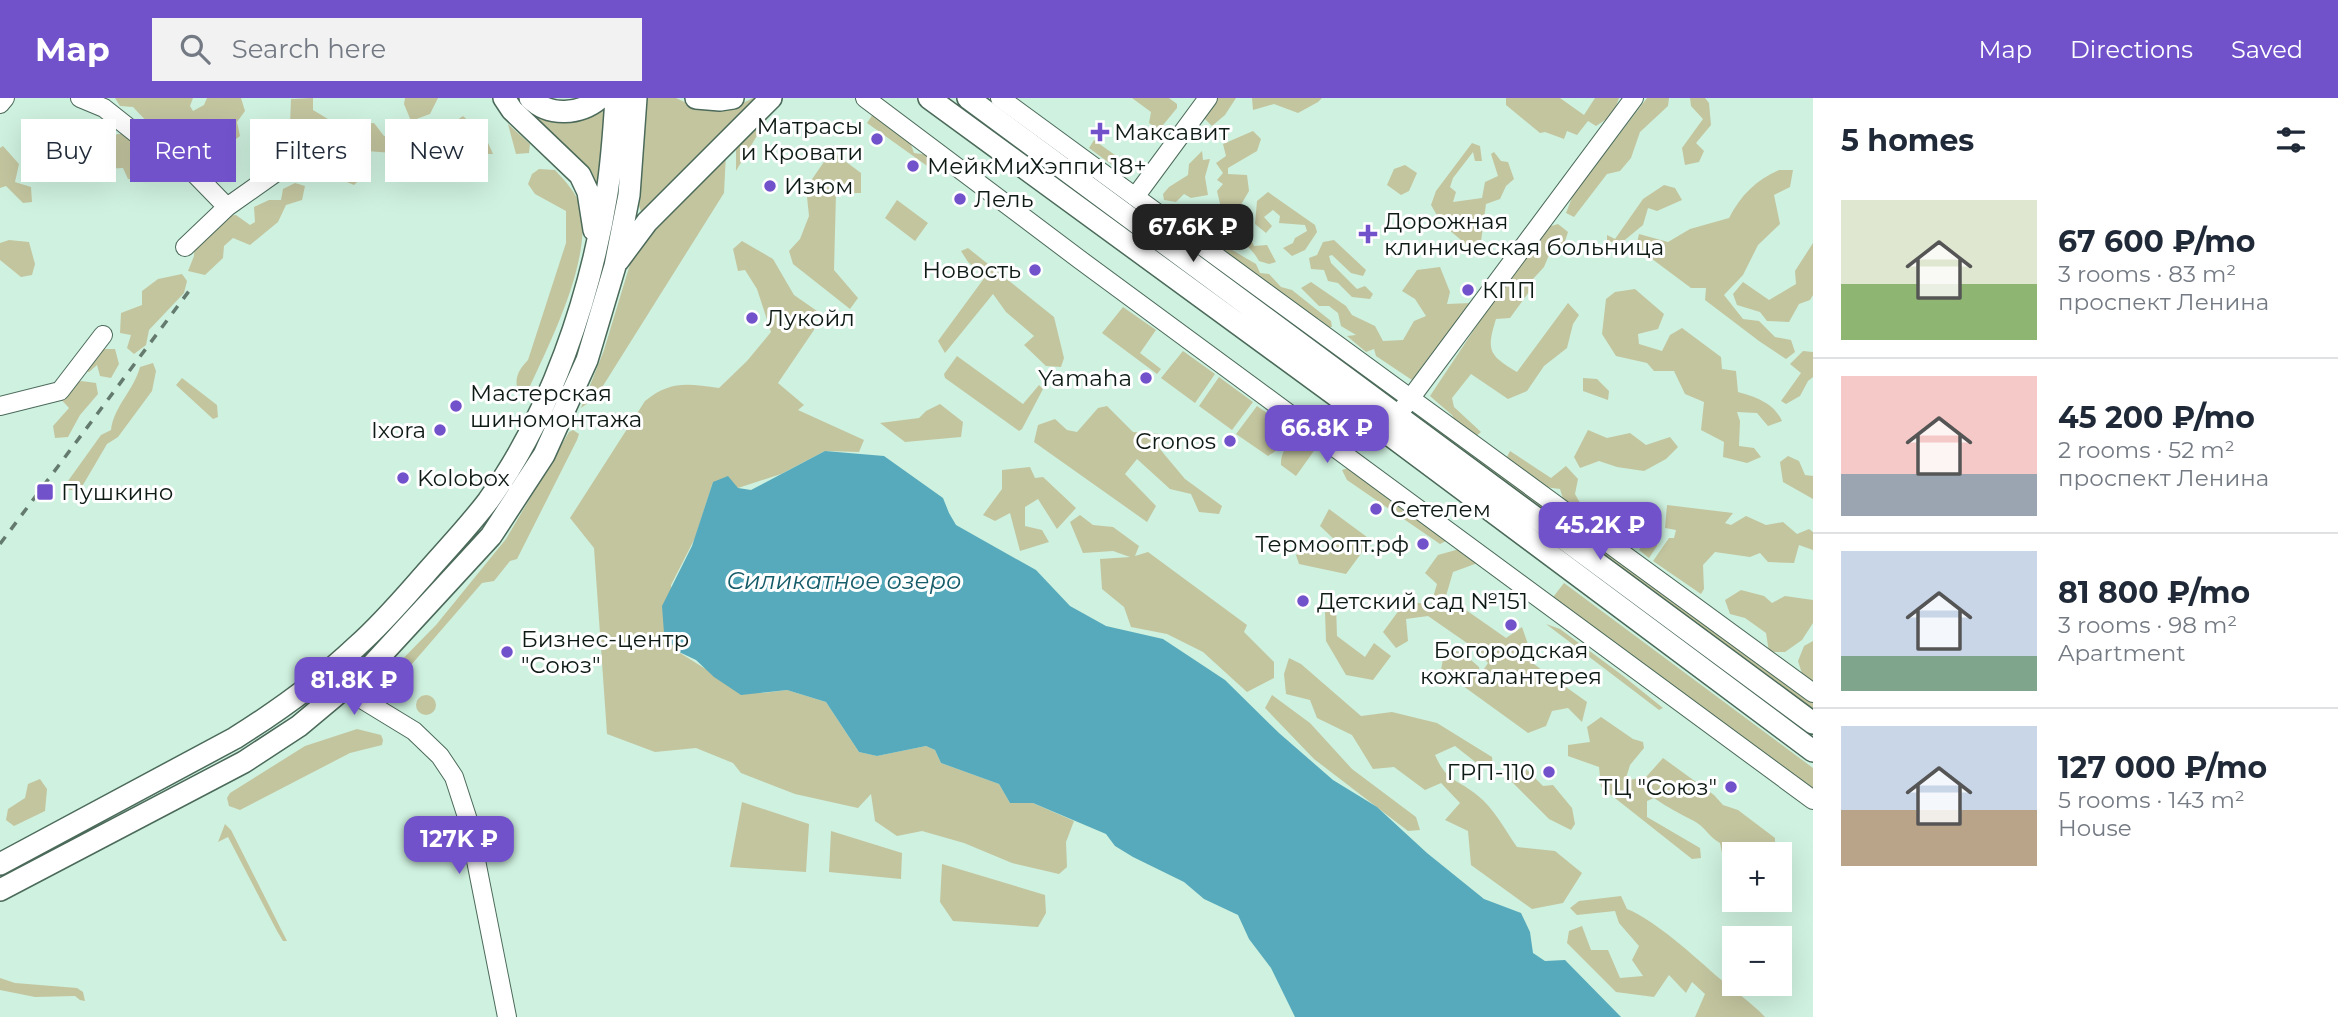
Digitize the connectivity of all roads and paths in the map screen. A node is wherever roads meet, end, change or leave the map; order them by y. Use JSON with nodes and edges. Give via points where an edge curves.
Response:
{"nodes":[{"id":1,"x":5,"y":98,"type":"edge"},
{"id":2,"x":80,"y":98,"type":"edge"},
{"id":3,"x":504,"y":98,"type":"edge"},
{"id":4,"x":530,"y":98,"type":"edge"},
{"id":5,"x":600,"y":98,"type":"edge"},
{"id":6,"x":616,"y":98,"type":"edge"},
{"id":7,"x":636,"y":98,"type":"edge"},
{"id":8,"x":696,"y":98,"type":"edge"},
{"id":9,"x":733,"y":98,"type":"edge"},
{"id":10,"x":771,"y":98,"type":"edge"},
{"id":11,"x":865,"y":98,"type":"edge"},
{"id":12,"x":929,"y":98,"type":"edge"},
{"id":13,"x":968,"y":98,"type":"edge"},
{"id":14,"x":1000,"y":98,"type":"edge"},
{"id":15,"x":1208,"y":98,"type":"edge"},
{"id":16,"x":1634,"y":98,"type":"edge"},
{"id":17,"x":0,"y":104,"type":"edge"},
{"id":18,"x":263,"y":182,"type":"edge"},
{"id":19,"x":1135,"y":197,"type":"junction"},
{"id":20,"x":227,"y":208,"type":"junction"},
{"id":21,"x":596,"y":246,"type":"junction"},
{"id":22,"x":185,"y":247,"type":"dead end"},
{"id":23,"x":615,"y":266,"type":"junction"},
{"id":24,"x":103,"y":335,"type":"dead end"},
{"id":25,"x":0,"y":406,"type":"edge"},
{"id":26,"x":1404,"y":408,"type":"junction"},
{"id":27,"x":324,"y":675,"type":"junction"},
{"id":28,"x":343,"y":689,"type":"junction"},
{"id":29,"x":1813,"y":693,"type":"edge"},
{"id":30,"x":1813,"y":723,"type":"edge"},
{"id":31,"x":1813,"y":751,"type":"edge"},
{"id":32,"x":1813,"y":800,"type":"edge"},
{"id":33,"x":0,"y":864,"type":"edge"},
{"id":34,"x":0,"y":890,"type":"edge"},
{"id":35,"x":507,"y":1017,"type":"edge"}],
"edges":[{"from":1,"to":17,"type":"street"},
{"from":2,"to":20,"type":"street","via":[[104,108],[162,154],[191,170]]},
{"from":3,"to":21,"type":"main road","via":[[580,175],[588,192]]},
{"from":4,"to":5,"type":"main road","via":[[563,112],[579,110]]},
{"from":6,"to":21,"type":"main road","via":[[607,194]]},
{"from":7,"to":23,"type":"main road","via":[[629,195]]},
{"from":8,"to":9,"type":"main road"},
{"from":10,"to":23,"type":"main road","via":[[648,222]]},
{"from":11,"to":32,"type":"street"},
{"from":12,"to":31,"type":"main road"},
{"from":13,"to":26,"type":"main road"},
{"from":14,"to":19,"type":"street"},
{"from":15,"to":19,"type":"street"},
{"from":16,"to":26,"type":"street"},
{"from":18,"to":20,"type":"street"},
{"from":19,"to":26,"type":"street"},
{"from":20,"to":22,"type":"street"},
{"from":21,"to":27,"type":"main road","via":[[567,346],[543,405],[489,499],[397,606]]},
{"from":23,"to":28,"type":"main road","via":[[587,360],[544,455],[491,536],[372,665]]},
{"from":24,"to":25,"type":"street","via":[[60,391]]},
{"from":26,"to":29,"type":"street"},
{"from":26,"to":30,"type":"main road"},
{"from":27,"to":28,"type":"street"},
{"from":27,"to":33,"type":"main road","via":[[235,738]]},
{"from":28,"to":34,"type":"main road","via":[[299,726],[244,762]]},
{"from":28,"to":35,"type":"street","via":[[414,731],[454,777],[468,820]]}]}
